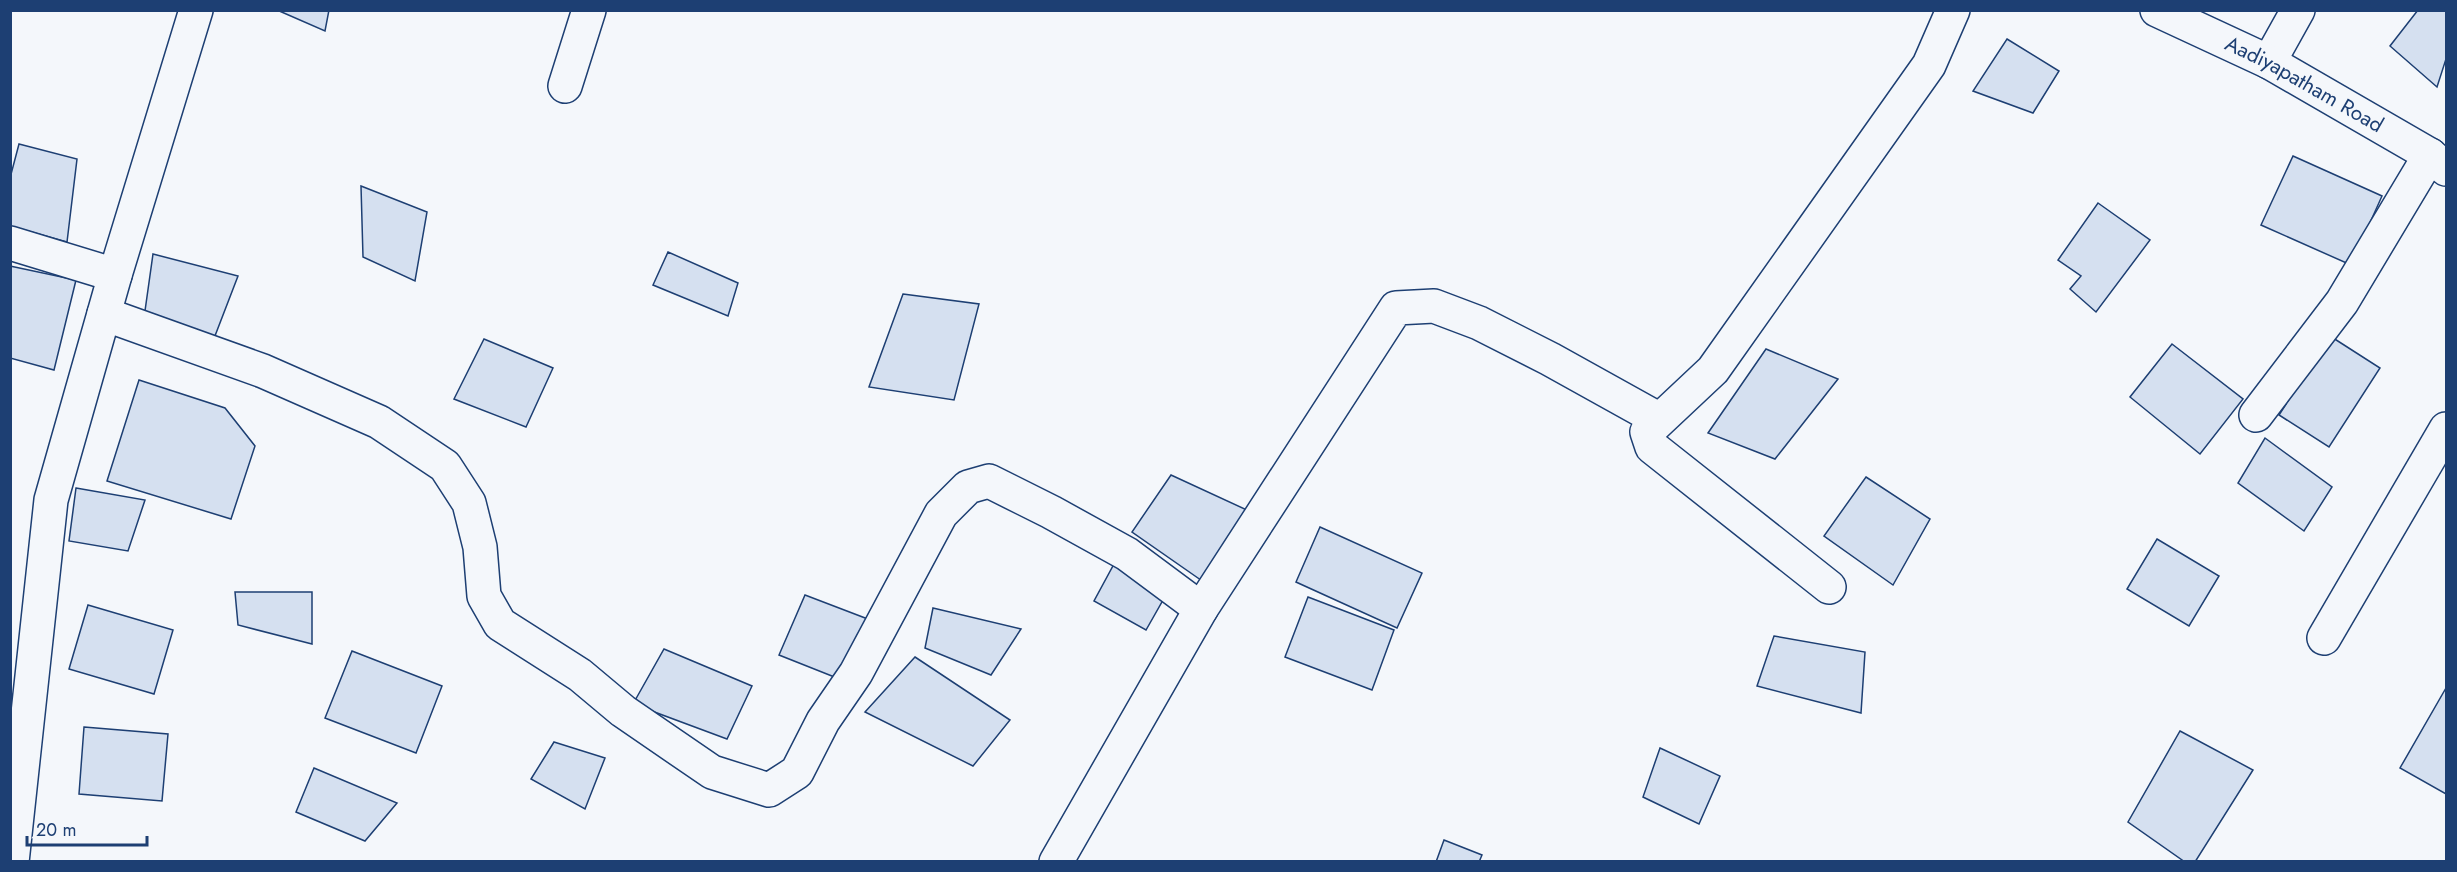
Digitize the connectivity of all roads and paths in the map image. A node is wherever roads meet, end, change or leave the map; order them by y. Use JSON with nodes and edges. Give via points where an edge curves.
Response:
{"nodes":[{"id":1,"x":196,"y":10,"type":"edge"},
{"id":2,"x":589,"y":10,"type":"edge"},
{"id":3,"x":1953,"y":10,"type":"edge"},
{"id":4,"x":2157,"y":10,"type":"edge"},
{"id":5,"x":2298,"y":10,"type":"edge"},
{"id":6,"x":2269,"y":62,"type":"junction"},
{"id":7,"x":565,"y":86,"type":"dead end"},
{"id":8,"x":2438,"y":162,"type":"edge"},
{"id":9,"x":10,"y":243,"type":"edge"},
{"id":10,"x":115,"y":275,"type":"junction"},
{"id":11,"x":104,"y":314,"type":"junction"},
{"id":12,"x":2256,"y":415,"type":"dead end"},
{"id":13,"x":1658,"y":419,"type":"junction"},
{"id":14,"x":2446,"y":429,"type":"edge"},
{"id":15,"x":1829,"y":587,"type":"dead end"},
{"id":16,"x":1201,"y":609,"type":"junction"},
{"id":17,"x":2324,"y":638,"type":"dead end"},
{"id":18,"x":12,"y":861,"type":"edge"},
{"id":19,"x":1056,"y":861,"type":"edge"}],
"edges":[{"from":1,"to":10,"type":"street"},
{"from":2,"to":7,"type":"street"},
{"from":3,"to":13,"type":"street","via":[[1929,65],[1713,370]]},
{"from":4,"to":6,"type":"street","name":"Aadiyapatham Road"},
{"from":5,"to":6,"type":"street"},
{"from":6,"to":8,"type":"street","name":"Aadiyapatham Road"},
{"from":8,"to":12,"type":"street","via":[[2342,302]]},
{"from":9,"to":10,"type":"street"},
{"from":10,"to":11,"type":"street"},
{"from":11,"to":16,"type":"street","via":[[263,371],[379,422],[445,466],[469,503],[480,547],[484,596],[500,624],[580,675],[623,711],[712,772],[769,790],[797,772],[823,721],[856,673],[941,514],[968,486],[989,481],[1051,512],[1127,554]]},
{"from":11,"to":18,"type":"street","via":[[51,500]]},
{"from":13,"to":15,"type":"street","via":[[1647,432],[1652,447]]},
{"from":13,"to":16,"type":"street","via":[[1479,323],[1434,306],[1396,308]]},
{"from":14,"to":17,"type":"street"},
{"from":16,"to":19,"type":"street"}]}
